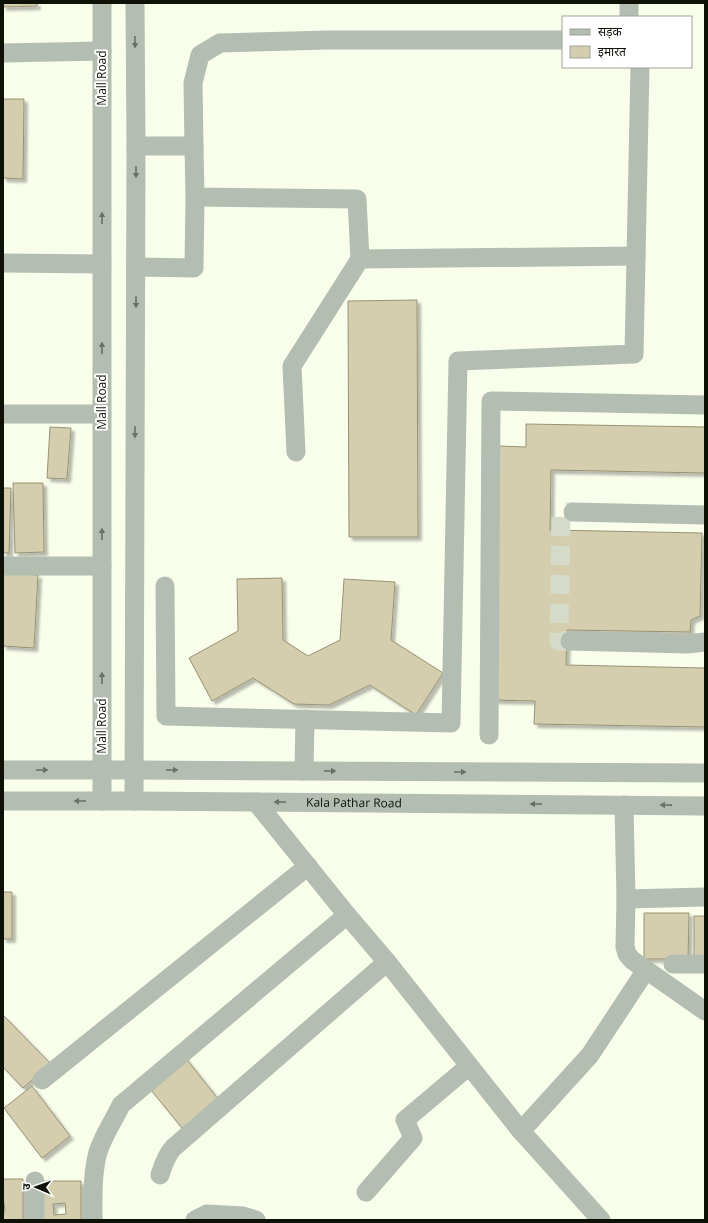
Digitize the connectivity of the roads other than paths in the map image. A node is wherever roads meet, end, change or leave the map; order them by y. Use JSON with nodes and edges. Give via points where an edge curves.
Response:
{"nodes":[{"id":1,"x":102,"y":3,"type":"edge"},
{"id":2,"x":135,"y":3,"type":"edge"},
{"id":3,"x":629,"y":3,"type":"edge"},
{"id":4,"x":629,"y":16,"type":"edge"},
{"id":5,"x":562,"y":40,"type":"edge"},
{"id":6,"x":102,"y":52,"type":"junction"},
{"id":7,"x":3,"y":53,"type":"edge"},
{"id":8,"x":640,"y":68,"type":"edge"},
{"id":9,"x":136,"y":146,"type":"junction"},
{"id":10,"x":194,"y":146,"type":"junction"},
{"id":11,"x":195,"y":197,"type":"junction"},
{"id":12,"x":636,"y":256,"type":"junction"},
{"id":13,"x":360,"y":259,"type":"junction"},
{"id":14,"x":3,"y":263,"type":"edge"},
{"id":15,"x":102,"y":264,"type":"junction"},
{"id":16,"x":136,"y":267,"type":"junction"},
{"id":17,"x":705,"y":405,"type":"edge"},
{"id":18,"x":3,"y":414,"type":"edge"},
{"id":19,"x":102,"y":414,"type":"junction"},
{"id":20,"x":296,"y":452,"type":"dead end"},
{"id":21,"x":573,"y":512,"type":"tunnel mouth"},
{"id":22,"x":705,"y":515,"type":"edge"},
{"id":23,"x":3,"y":566,"type":"edge"},
{"id":24,"x":102,"y":566,"type":"junction"},
{"id":25,"x":165,"y":586,"type":"dead end"},
{"id":26,"x":570,"y":641,"type":"tunnel mouth"},
{"id":27,"x":705,"y":642,"type":"edge"},
{"id":28,"x":305,"y":719,"type":"junction"},
{"id":29,"x":489,"y":736,"type":"dead end"},
{"id":30,"x":3,"y":770,"type":"edge"},
{"id":31,"x":102,"y":770,"type":"junction"},
{"id":32,"x":134,"y":770,"type":"junction"},
{"id":33,"x":304,"y":771,"type":"junction"},
{"id":34,"x":705,"y":773,"type":"edge"},
{"id":35,"x":3,"y":801,"type":"edge"},
{"id":36,"x":102,"y":801,"type":"junction"},
{"id":37,"x":134,"y":801,"type":"junction"},
{"id":38,"x":256,"y":802,"type":"junction"},
{"id":39,"x":624,"y":805,"type":"junction"},
{"id":40,"x":705,"y":806,"type":"edge"},
{"id":41,"x":308,"y":866,"type":"junction"},
{"id":42,"x":705,"y":897,"type":"edge"},
{"id":43,"x":626,"y":899,"type":"junction"},
{"id":44,"x":347,"y":915,"type":"junction"},
{"id":45,"x":387,"y":962,"type":"junction"},
{"id":46,"x":673,"y":964,"type":"dead end"},
{"id":47,"x":705,"y":964,"type":"edge"},
{"id":48,"x":646,"y":970,"type":"junction"},
{"id":49,"x":705,"y":1011,"type":"edge"},
{"id":50,"x":469,"y":1066,"type":"junction"},
{"id":51,"x":42,"y":1080,"type":"dead end"},
{"id":52,"x":521,"y":1131,"type":"junction"},
{"id":53,"x":160,"y":1175,"type":"dead end"},
{"id":54,"x":35,"y":1181,"type":"dead end"},
{"id":55,"x":366,"y":1192,"type":"dead end"},
{"id":56,"x":35,"y":1220,"type":"edge"},
{"id":57,"x":93,"y":1220,"type":"edge"},
{"id":58,"x":195,"y":1220,"type":"edge"},
{"id":59,"x":256,"y":1220,"type":"edge"},
{"id":60,"x":601,"y":1220,"type":"edge"}],
"edges":[{"from":1,"to":6,"type":"street","name":"Mall Road"},
{"from":2,"to":9,"type":"street","one_way":true},
{"from":3,"to":4,"type":"street"},
{"from":5,"to":10,"type":"street","via":[[220,43],[200,55],[193,83]]},
{"from":6,"to":7,"type":"street"},
{"from":15,"to":6,"type":"street","name":"Mall Road","one_way":true},
{"from":8,"to":12,"type":"street"},
{"from":9,"to":10,"type":"street"},
{"from":9,"to":16,"type":"street","one_way":true},
{"from":10,"to":11,"type":"street"},
{"from":11,"to":13,"type":"street","via":[[357,199]]},
{"from":11,"to":16,"type":"street","via":[[194,268]]},
{"from":12,"to":13,"type":"street"},
{"from":12,"to":28,"type":"street","via":[[634,354],[458,362],[451,723]]},
{"from":13,"to":20,"type":"street","via":[[292,366]]},
{"from":14,"to":15,"type":"street"},
{"from":19,"to":15,"type":"street","name":"Mall Road","one_way":true},
{"from":16,"to":32,"type":"street","one_way":true},
{"from":17,"to":29,"type":"street","via":[[492,402]]},
{"from":18,"to":19,"type":"street"},
{"from":24,"to":19,"type":"street","name":"Mall Road","one_way":true},
{"from":21,"to":22,"type":"street"},
{"from":23,"to":24,"type":"street"},
{"from":31,"to":24,"type":"street","name":"Mall Road","one_way":true},
{"from":25,"to":28,"type":"street","via":[[166,716]]},
{"from":26,"to":27,"type":"street","via":[[687,644]]},
{"from":28,"to":33,"type":"street"},
{"from":30,"to":31,"type":"street","one_way":true},
{"from":31,"to":32,"type":"street"},
{"from":31,"to":36,"type":"street","name":"Mall Road"},
{"from":32,"to":33,"type":"street","one_way":true},
{"from":32,"to":37,"type":"street"},
{"from":33,"to":34,"type":"street","one_way":true},
{"from":36,"to":35,"type":"street","name":"Kala Pathar Road","one_way":true},
{"from":36,"to":37,"type":"street","name":"Kala Pathar Road"},
{"from":37,"to":38,"type":"street","name":"Kala Pathar Road"},
{"from":39,"to":38,"type":"street","name":"Kala Pathar Road","one_way":true},
{"from":38,"to":41,"type":"street"},
{"from":40,"to":39,"type":"street","name":"Kala Pathar Road","one_way":true},
{"from":39,"to":43,"type":"street"},
{"from":41,"to":44,"type":"street"},
{"from":41,"to":51,"type":"street"},
{"from":42,"to":43,"type":"street"},
{"from":43,"to":48,"type":"street","via":[[625,947],[632,960]]},
{"from":44,"to":45,"type":"street"},
{"from":44,"to":57,"type":"street","via":[[122,1105],[98,1152],[94,1172]]},
{"from":45,"to":50,"type":"street"},
{"from":45,"to":53,"type":"street","via":[[173,1148],[167,1154]]},
{"from":46,"to":47,"type":"street"},
{"from":48,"to":49,"type":"street"},
{"from":48,"to":52,"type":"street","via":[[590,1055]]},
{"from":50,"to":52,"type":"street"},
{"from":50,"to":55,"type":"street","via":[[405,1120],[413,1138]]},
{"from":52,"to":60,"type":"street"},
{"from":54,"to":56,"type":"street"},
{"from":58,"to":59,"type":"street","via":[[207,1214],[243,1216]]}]}
